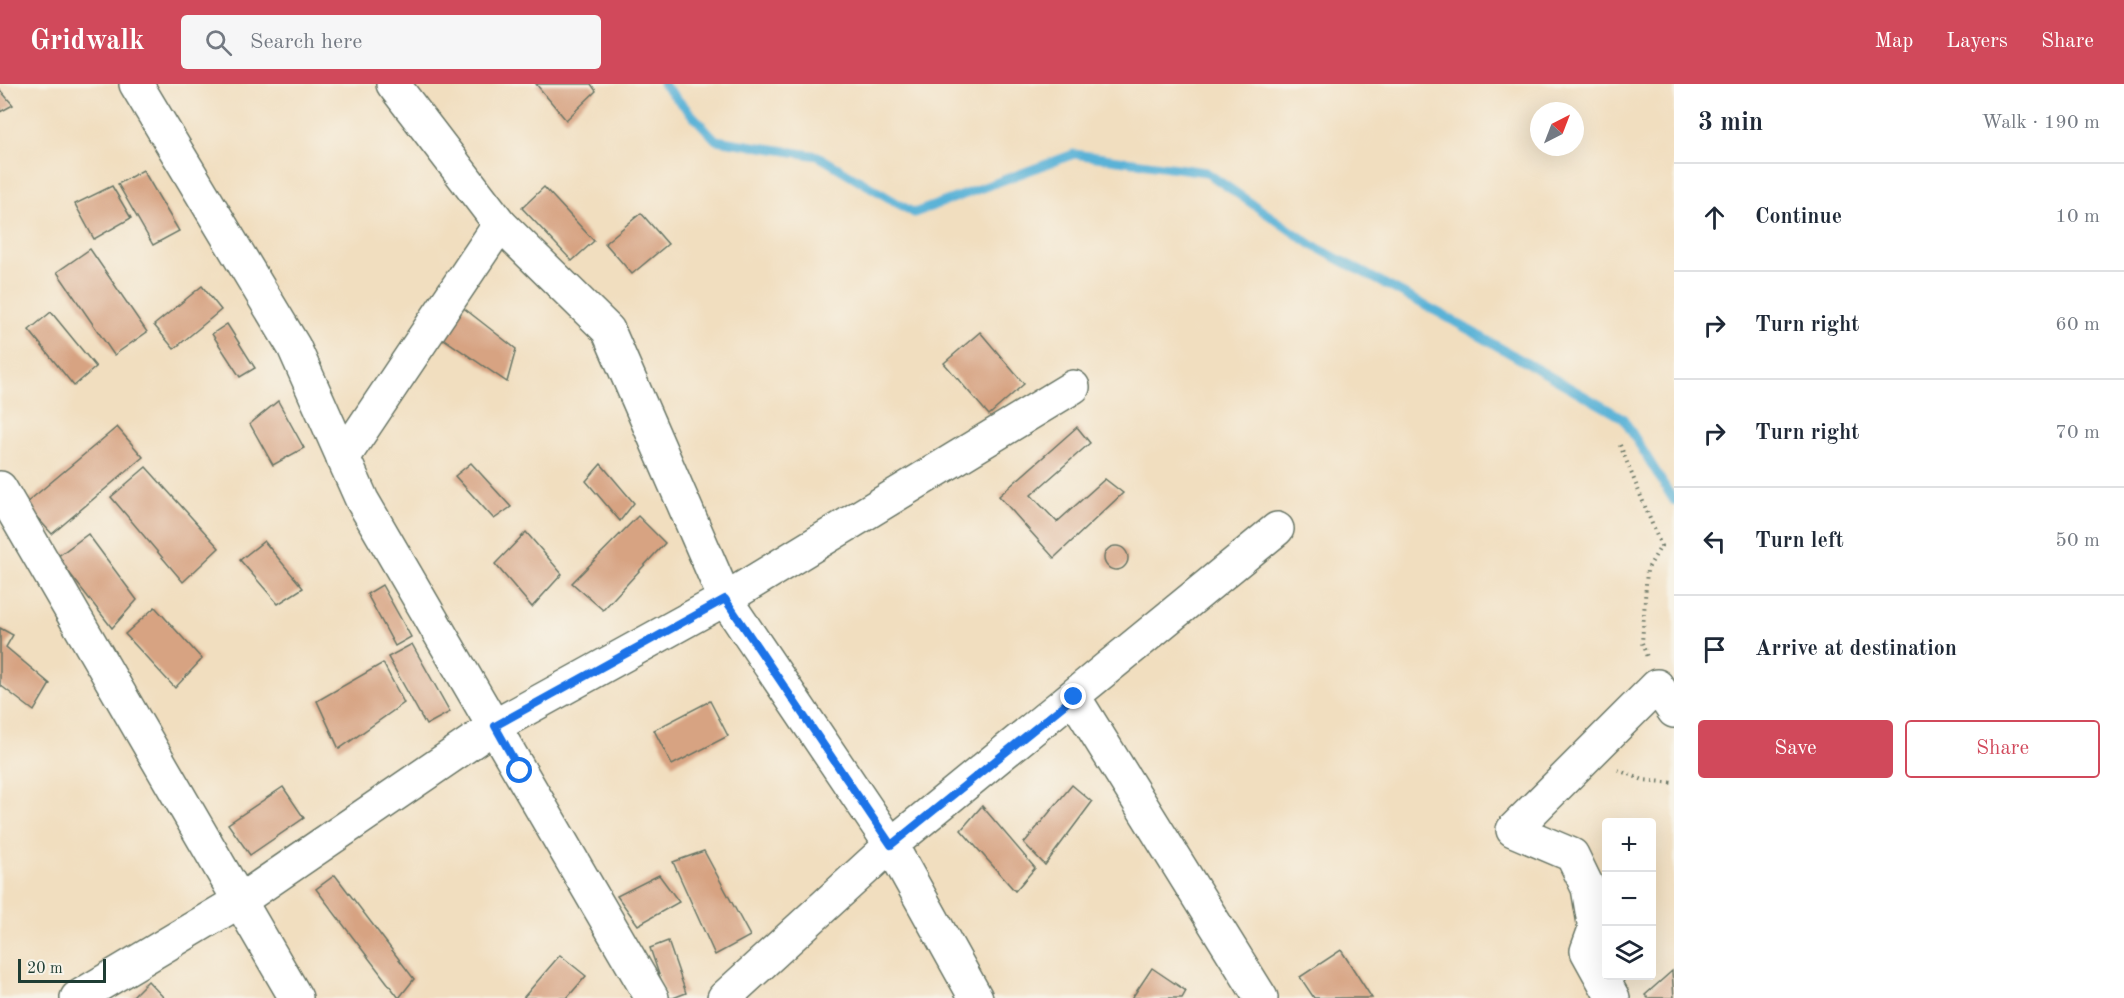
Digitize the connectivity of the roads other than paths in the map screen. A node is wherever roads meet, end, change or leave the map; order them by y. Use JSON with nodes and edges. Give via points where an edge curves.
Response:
{"nodes":[{"id":1,"x":393,"y":84,"type":"edge"},
{"id":2,"x":145,"y":100,"type":"edge"},
{"id":3,"x":500,"y":224,"type":"junction"},
{"id":4,"x":1073,"y":387,"type":"dead end"},
{"id":5,"x":343,"y":458,"type":"junction"},
{"id":6,"x":0,"y":488,"type":"edge"},
{"id":7,"x":1276,"y":529,"type":"dead end"},
{"id":8,"x":725,"y":599,"type":"junction"},
{"id":9,"x":1074,"y":697,"type":"junction"},
{"id":10,"x":1665,"y":699,"type":"edge"},
{"id":11,"x":495,"y":726,"type":"junction"},
{"id":12,"x":891,"y":845,"type":"junction"},
{"id":13,"x":241,"y":900,"type":"junction"},
{"id":14,"x":77,"y":998,"type":"edge"},
{"id":15,"x":296,"y":998,"type":"edge"},
{"id":16,"x":652,"y":998,"type":"edge"},
{"id":17,"x":724,"y":998,"type":"edge"},
{"id":18,"x":976,"y":998,"type":"edge"},
{"id":19,"x":1261,"y":998,"type":"edge"},
{"id":20,"x":1613,"y":998,"type":"edge"}],
"edges":[{"from":1,"to":3,"type":"street"},
{"from":2,"to":5,"type":"street","via":[[294,347]]},
{"from":3,"to":5,"type":"street"},
{"from":3,"to":8,"type":"street","via":[[608,330]]},
{"from":4,"to":8,"type":"street"},
{"from":5,"to":11,"type":"street","via":[[362,500]]},
{"from":6,"to":13,"type":"street"},
{"from":7,"to":9,"type":"street"},
{"from":8,"to":11,"type":"street"},
{"from":8,"to":12,"type":"street"},
{"from":9,"to":12,"type":"street"},
{"from":9,"to":19,"type":"street"},
{"from":10,"to":20,"type":"street","via":[[1586,758],[1513,830],[1572,855],[1588,888],[1595,929],[1587,951]]},
{"from":11,"to":13,"type":"street"},
{"from":11,"to":16,"type":"street"},
{"from":12,"to":17,"type":"street"},
{"from":12,"to":18,"type":"street"},
{"from":13,"to":14,"type":"street"},
{"from":13,"to":15,"type":"street"}]}
